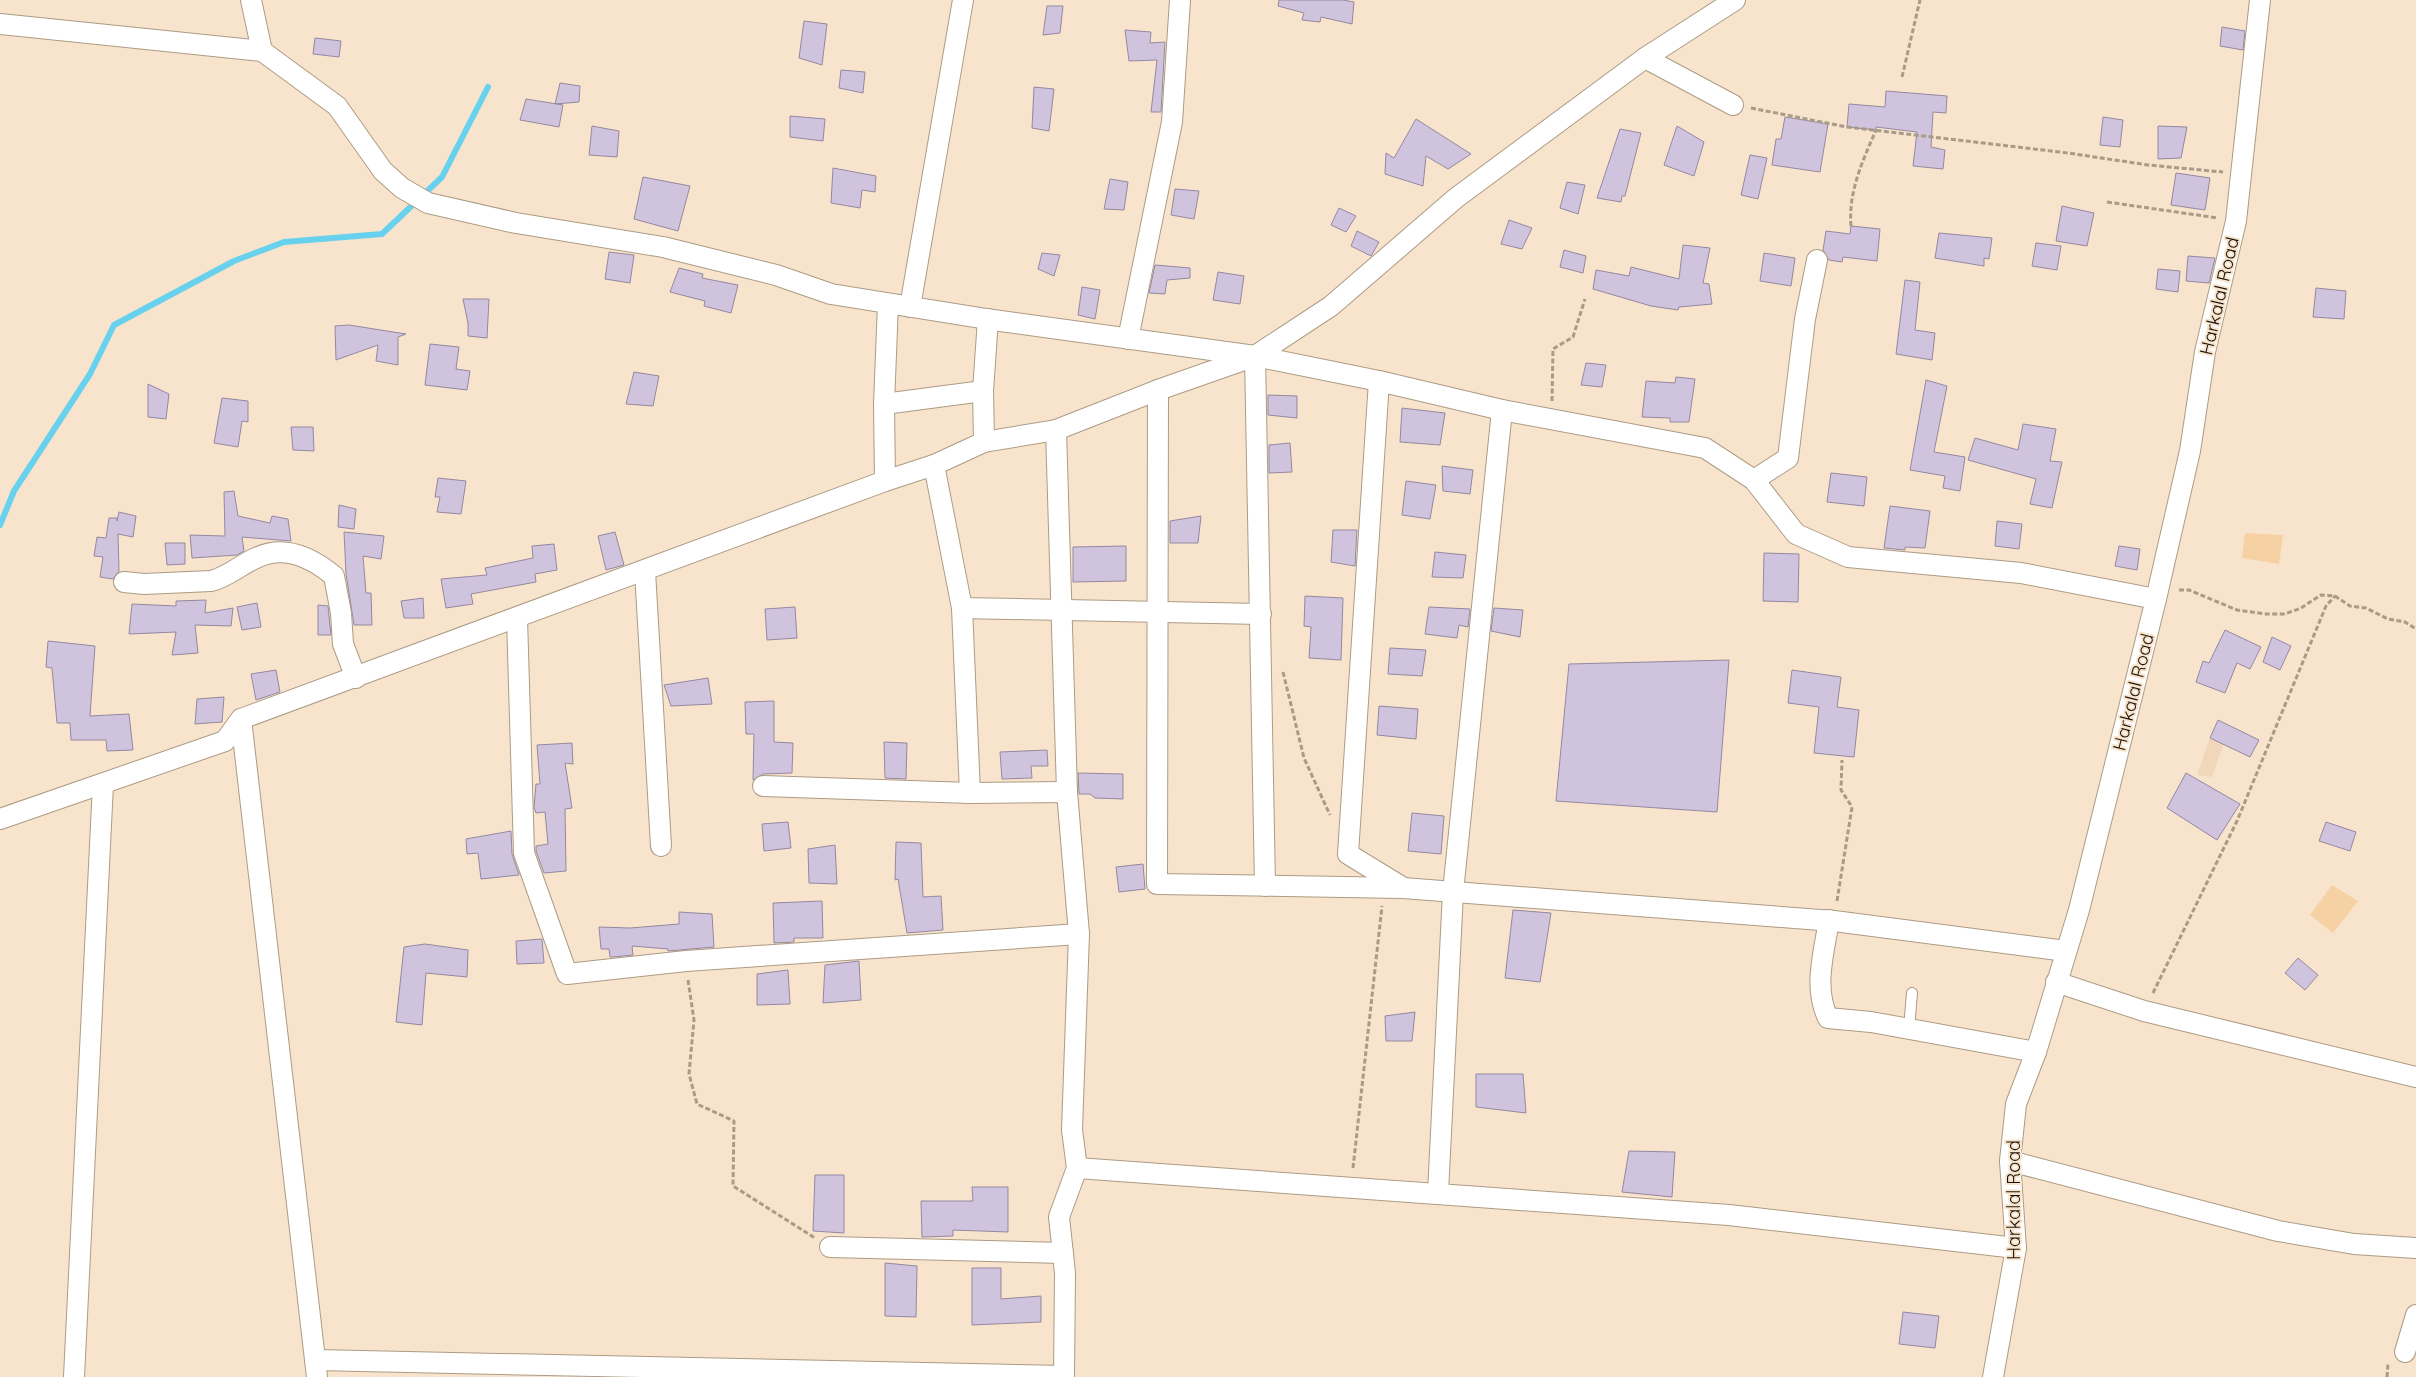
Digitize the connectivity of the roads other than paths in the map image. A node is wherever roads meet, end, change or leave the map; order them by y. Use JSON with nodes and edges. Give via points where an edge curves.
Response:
{"nodes":[{"id":1,"x":251,"y":0,"type":"edge"},
{"id":2,"x":963,"y":0,"type":"edge"},
{"id":3,"x":1180,"y":0,"type":"edge"},
{"id":4,"x":1735,"y":0,"type":"edge"},
{"id":5,"x":2260,"y":0,"type":"edge"},
{"id":6,"x":0,"y":24,"type":"edge"},
{"id":7,"x":262,"y":51,"type":"junction"},
{"id":8,"x":1645,"y":58,"type":"junction"},
{"id":9,"x":1733,"y":105,"type":"road end"},
{"id":10,"x":1817,"y":260,"type":"dead end"},
{"id":11,"x":888,"y":304,"type":"junction"},
{"id":12,"x":910,"y":308,"type":"junction"},
{"id":13,"x":988,"y":319,"type":"junction"},
{"id":14,"x":1128,"y":339,"type":"junction"},
{"id":15,"x":1255,"y":356,"type":"junction"},
{"id":16,"x":1379,"y":381,"type":"junction"},
{"id":17,"x":1158,"y":390,"type":"junction"},
{"id":18,"x":983,"y":391,"type":"junction"},
{"id":19,"x":884,"y":404,"type":"junction"},
{"id":20,"x":1502,"y":410,"type":"junction"},
{"id":21,"x":1056,"y":430,"type":"junction"},
{"id":22,"x":984,"y":442,"type":"junction"},
{"id":23,"x":934,"y":465,"type":"junction"},
{"id":24,"x":1754,"y":480,"type":"junction"},
{"id":25,"x":885,"y":481,"type":"junction"},
{"id":26,"x":645,"y":571,"type":"junction"},
{"id":27,"x":124,"y":582,"type":"dead end"},
{"id":28,"x":2156,"y":599,"type":"junction"},
{"id":29,"x":962,"y":608,"type":"junction"},
{"id":30,"x":1061,"y":610,"type":"junction"},
{"id":31,"x":1158,"y":611,"type":"junction"},
{"id":32,"x":1261,"y":614,"type":"junction"},
{"id":33,"x":517,"y":618,"type":"junction"},
{"id":34,"x":356,"y":678,"type":"junction"},
{"id":35,"x":241,"y":720,"type":"junction"},
{"id":36,"x":103,"y":784,"type":"junction"},
{"id":37,"x":764,"y":786,"type":"dead end"},
{"id":38,"x":1067,"y":792,"type":"junction"},
{"id":39,"x":970,"y":793,"type":"junction"},
{"id":40,"x":0,"y":819,"type":"edge"},
{"id":41,"x":661,"y":846,"type":"dead end"},
{"id":42,"x":1266,"y":886,"type":"junction"},
{"id":43,"x":1394,"y":888,"type":"junction"},
{"id":44,"x":1454,"y":892,"type":"junction"},
{"id":45,"x":1832,"y":920,"type":"junction"},
{"id":46,"x":1078,"y":934,"type":"junction"},
{"id":47,"x":2066,"y":951,"type":"junction"},
{"id":48,"x":2056,"y":982,"type":"junction"},
{"id":49,"x":1912,"y":993,"type":"dead end"},
{"id":50,"x":1909,"y":1029,"type":"junction"},
{"id":51,"x":2036,"y":1052,"type":"junction"},
{"id":52,"x":2416,"y":1077,"type":"edge"},
{"id":53,"x":2010,"y":1161,"type":"junction"},
{"id":54,"x":1077,"y":1168,"type":"junction"},
{"id":55,"x":1438,"y":1193,"type":"junction"},
{"id":56,"x":830,"y":1247,"type":"road end"},
{"id":57,"x":2016,"y":1248,"type":"junction"},
{"id":58,"x":2416,"y":1248,"type":"edge"},
{"id":59,"x":1063,"y":1253,"type":"junction"},
{"id":60,"x":2416,"y":1315,"type":"edge"},
{"id":61,"x":2406,"y":1352,"type":"dead end"},
{"id":62,"x":316,"y":1368,"type":"edge"},
{"id":63,"x":74,"y":1377,"type":"edge"},
{"id":64,"x":1064,"y":1377,"type":"edge"},
{"id":65,"x":1993,"y":1377,"type":"edge"}],
"edges":[{"from":1,"to":7,"type":"street"},
{"from":2,"to":12,"type":"street"},
{"from":3,"to":14,"type":"street","via":[[1172,122]]},
{"from":4,"to":8,"type":"street"},
{"from":5,"to":28,"type":"street","name":"Harkalal Road","via":[[2236,221],[2205,352],[2190,452]]},
{"from":6,"to":7,"type":"street"},
{"from":7,"to":11,"type":"street","via":[[337,106],[383,171],[402,188],[428,203],[516,223],[663,247],[776,275],[831,294]]},
{"from":8,"to":9,"type":"street"},
{"from":8,"to":15,"type":"street","via":[[1456,198],[1331,306]]},
{"from":10,"to":24,"type":"street","via":[[1805,319],[1788,458]]},
{"from":11,"to":12,"type":"street"},
{"from":11,"to":19,"type":"street"},
{"from":12,"to":13,"type":"street"},
{"from":13,"to":14,"type":"street"},
{"from":13,"to":18,"type":"street"},
{"from":14,"to":15,"type":"street"},
{"from":15,"to":16,"type":"street"},
{"from":15,"to":17,"type":"street"},
{"from":15,"to":32,"type":"street"},
{"from":16,"to":20,"type":"street"},
{"from":16,"to":43,"type":"street","via":[[1348,854]]},
{"from":17,"to":21,"type":"street"},
{"from":17,"to":31,"type":"street"},
{"from":18,"to":19,"type":"street"},
{"from":18,"to":22,"type":"street"},
{"from":19,"to":25,"type":"street"},
{"from":20,"to":24,"type":"street","via":[[1705,448]]},
{"from":20,"to":44,"type":"street"},
{"from":21,"to":22,"type":"street"},
{"from":21,"to":30,"type":"street"},
{"from":22,"to":23,"type":"street"},
{"from":23,"to":25,"type":"street"},
{"from":23,"to":29,"type":"street"},
{"from":24,"to":28,"type":"street","via":[[1796,534],[1848,557],[2021,573]]},
{"from":25,"to":26,"type":"street"},
{"from":26,"to":33,"type":"street"},
{"from":26,"to":41,"type":"street"},
{"from":27,"to":34,"type":"street","via":[[211,581],[272,552],[306,556],[334,576],[343,644]]},
{"from":28,"to":47,"type":"street","name":"Harkalal Road"},
{"from":29,"to":30,"type":"street"},
{"from":29,"to":39,"type":"street"},
{"from":30,"to":31,"type":"street"},
{"from":30,"to":38,"type":"street"},
{"from":31,"to":32,"type":"street"},
{"from":31,"to":42,"type":"street","via":[[1157,884]]},
{"from":32,"to":42,"type":"street"},
{"from":33,"to":34,"type":"street"},
{"from":33,"to":46,"type":"street","via":[[524,853],[567,974],[686,961]]},
{"from":34,"to":35,"type":"street"},
{"from":35,"to":36,"type":"street","via":[[225,741]]},
{"from":35,"to":62,"type":"street"},
{"from":36,"to":40,"type":"street"},
{"from":36,"to":63,"type":"street"},
{"from":37,"to":39,"type":"street"},
{"from":38,"to":39,"type":"street"},
{"from":38,"to":46,"type":"street"},
{"from":42,"to":43,"type":"street"},
{"from":43,"to":44,"type":"street"},
{"from":44,"to":45,"type":"street"},
{"from":44,"to":55,"type":"street"},
{"from":45,"to":47,"type":"street"},
{"from":45,"to":50,"type":"street","via":[[1819,980],[1822,1006],[1828,1018]]},
{"from":46,"to":54,"type":"street","via":[[1072,1130]]},
{"from":47,"to":48,"type":"street","name":"Harkalal Road"},
{"from":48,"to":51,"type":"street","name":"Harkalal Road"},
{"from":48,"to":52,"type":"street","via":[[2144,1012]]},
{"from":49,"to":50,"type":"lane"},
{"from":50,"to":51,"type":"street"},
{"from":51,"to":53,"type":"street","name":"Harkalal Road","via":[[2016,1104]]},
{"from":53,"to":57,"type":"street","name":"Harkalal Road"},
{"from":53,"to":58,"type":"street","via":[[2278,1231],[2354,1244]]},
{"from":54,"to":55,"type":"street"},
{"from":54,"to":59,"type":"street","via":[[1059,1217]]},
{"from":55,"to":57,"type":"street","via":[[1729,1215]]},
{"from":56,"to":59,"type":"street"},
{"from":57,"to":65,"type":"street","name":"Harkalal Road"},
{"from":59,"to":64,"type":"street"},
{"from":60,"to":61,"type":"street"},
{"from":62,"to":64,"type":"street"}]}
